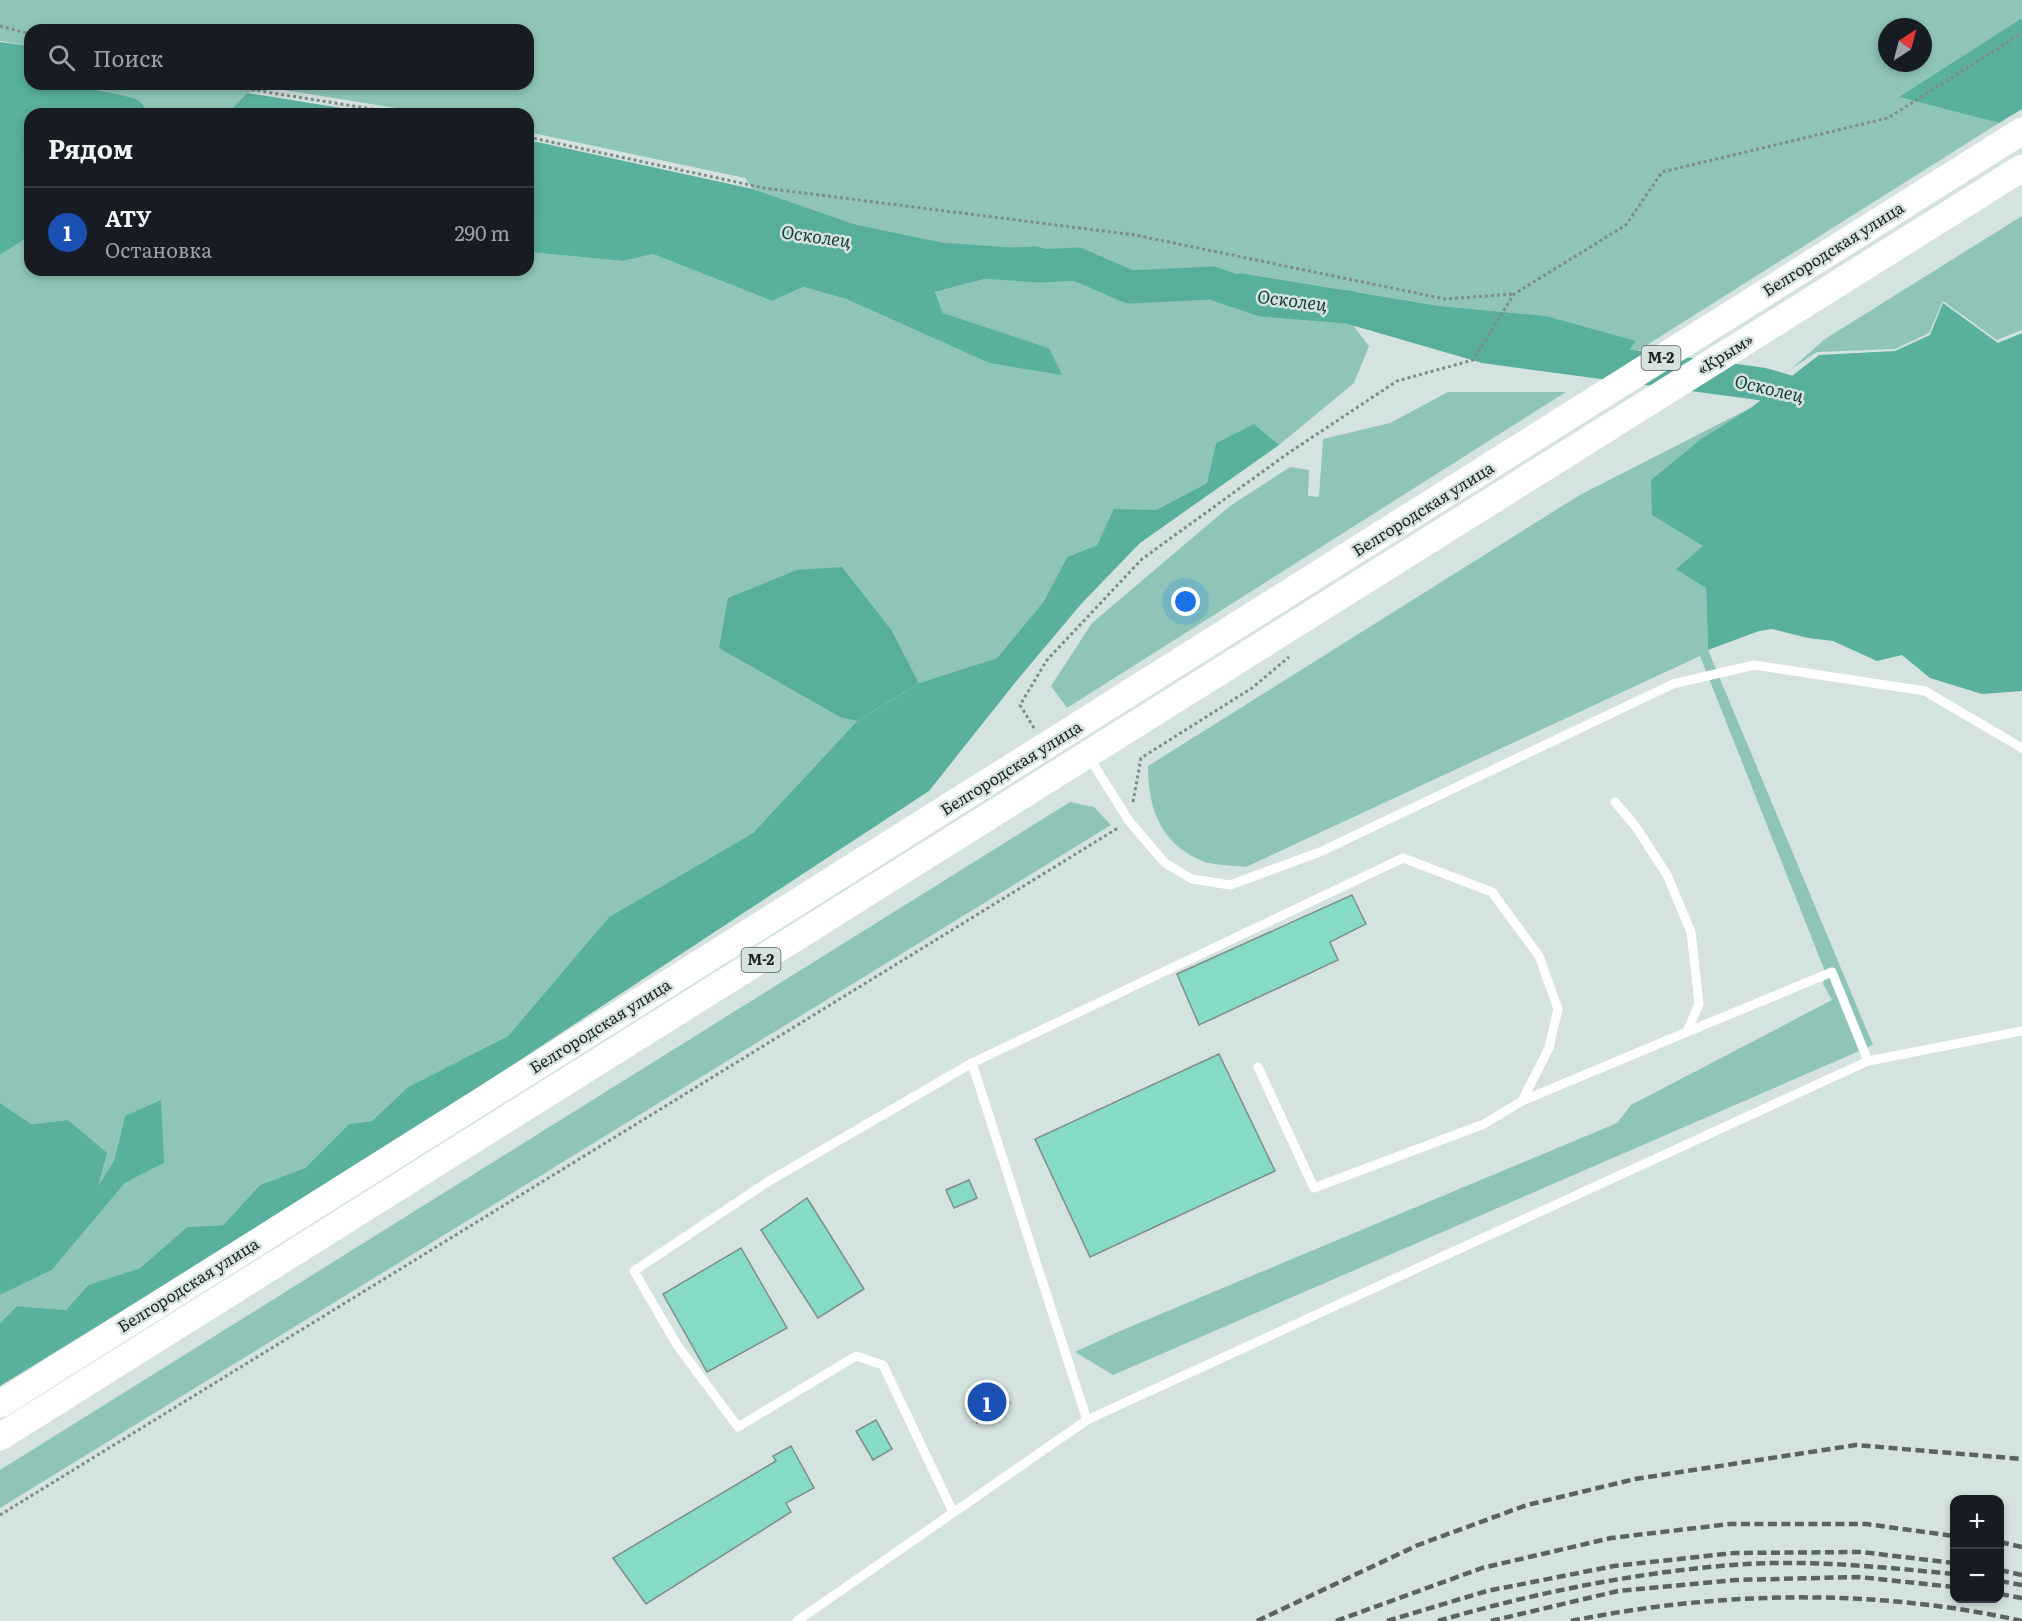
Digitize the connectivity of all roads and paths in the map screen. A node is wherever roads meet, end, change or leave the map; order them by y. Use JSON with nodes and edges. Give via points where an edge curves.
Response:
{"nodes":[{"id":1,"x":0,"y":26,"type":"edge"},
{"id":2,"x":24,"y":32,"type":"edge"},
{"id":3,"x":2022,"y":33,"type":"edge"},
{"id":4,"x":253,"y":90,"type":"edge"},
{"id":5,"x":366,"y":108,"type":"edge"},
{"id":6,"x":2022,"y":131,"type":"edge"},
{"id":7,"x":534,"y":138,"type":"edge"},
{"id":8,"x":2022,"y":168,"type":"edge"},
{"id":9,"x":1890,"y":231,"type":"junction"},
{"id":10,"x":1838,"y":282,"type":"joint"},
{"id":11,"x":1514,"y":294,"type":"junction"},
{"id":12,"x":1521,"y":483,"type":"joint"},
{"id":13,"x":1295,"y":652,"type":"dead end"},
{"id":14,"x":1072,"y":729,"type":"junction"},
{"id":15,"x":1045,"y":746,"type":"junction"},
{"id":16,"x":2022,"y":748,"type":"edge"},
{"id":17,"x":1088,"y":755,"type":"junction"},
{"id":18,"x":1615,"y":802,"type":"dead end"},
{"id":19,"x":1130,"y":821,"type":"junction"},
{"id":20,"x":2022,"y":1031,"type":"edge"},
{"id":21,"x":1687,"y":1032,"type":"junction"},
{"id":22,"x":1868,"y":1061,"type":"junction"},
{"id":23,"x":972,"y":1063,"type":"junction"},
{"id":24,"x":1258,"y":1067,"type":"dead end"},
{"id":25,"x":1521,"y":1101,"type":"junction"},
{"id":26,"x":0,"y":1404,"type":"edge"},
{"id":27,"x":1088,"y":1420,"type":"junction"},
{"id":28,"x":0,"y":1437,"type":"edge"},
{"id":29,"x":953,"y":1512,"type":"junction"},
{"id":30,"x":0,"y":1515,"type":"edge"},
{"id":31,"x":797,"y":1621,"type":"edge"}],
"edges":[{"from":1,"to":2,"type":"path"},
{"from":3,"to":11,"type":"path","via":[[1888,118],[1662,172],[1626,225]]},
{"from":4,"to":5,"type":"path"},
{"from":6,"to":9,"type":"main road","name":"Белгородская улица","number":"М-2"},
{"from":7,"to":11,"type":"path","via":[[765,188],[1135,235],[1444,299]]},
{"from":8,"to":9,"type":"main road","name":"Белгородская улица","number":"М-2"},
{"from":9,"to":10,"type":"main road","name":"Белгородская улица","number":"М-2"},
{"from":9,"to":14,"type":"main road","name":"Белгородская улица","number":"М-2","via":[[1821,256]]},
{"from":10,"to":12,"type":"main road","name":"«Крым»","number":"М-2"},
{"from":11,"to":15,"type":"path","via":[[1473,360],[1397,381],[1287,454],[1142,559],[1047,660],[1020,705]]},
{"from":12,"to":17,"type":"main road","name":"Белгородская улица","number":"М-2"},
{"from":13,"to":19,"type":"path","via":[[1252,688],[1141,758]]},
{"from":14,"to":15,"type":"main road","name":"Белгородская улица","number":"М-2"},
{"from":14,"to":17,"type":"main road"},
{"from":15,"to":26,"type":"main road","name":"Белгородская улица","number":"М-2"},
{"from":16,"to":19,"type":"lane","via":[[1925,691],[1754,665],[1672,684],[1320,852],[1230,885],[1192,879],[1165,863]]},
{"from":17,"to":19,"type":"lane"},
{"from":17,"to":28,"type":"main road","name":"Белгородская улица","number":"М-2"},
{"from":18,"to":21,"type":"lane","via":[[1667,875],[1691,932],[1699,1004]]},
{"from":19,"to":30,"type":"path"},
{"from":20,"to":22,"type":"lane"},
{"from":21,"to":22,"type":"lane","via":[[1833,972]]},
{"from":21,"to":25,"type":"lane"},
{"from":22,"to":27,"type":"lane"},
{"from":23,"to":25,"type":"lane","via":[[1403,858],[1492,892],[1539,956],[1558,1009],[1549,1048]]},
{"from":23,"to":27,"type":"lane"},
{"from":23,"to":29,"type":"lane","via":[[768,1180],[634,1271],[677,1345],[738,1427],[856,1356],[883,1365]]},
{"from":24,"to":25,"type":"lane","via":[[1314,1188],[1484,1124]]},
{"from":27,"to":29,"type":"lane"},
{"from":29,"to":31,"type":"lane"}]}
